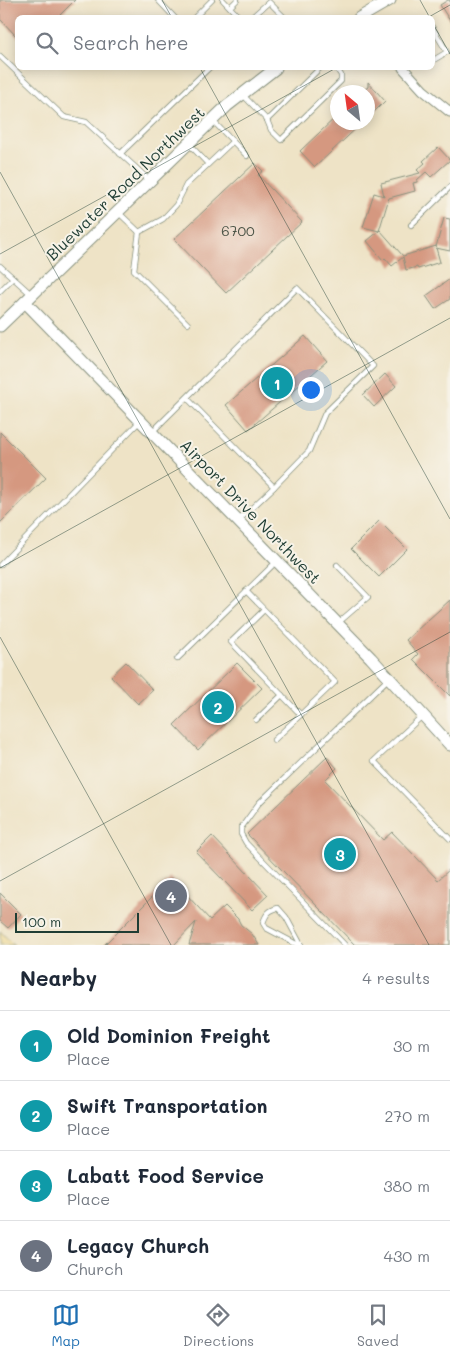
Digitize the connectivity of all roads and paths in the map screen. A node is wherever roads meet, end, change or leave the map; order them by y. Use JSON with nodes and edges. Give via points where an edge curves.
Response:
{"nodes":[{"id":1,"x":158,"y":0,"type":"edge"},
{"id":2,"x":212,"y":0,"type":"edge"},
{"id":3,"x":223,"y":0,"type":"edge"},
{"id":4,"x":237,"y":0,"type":"edge"},
{"id":5,"x":390,"y":0,"type":"edge"},
{"id":6,"x":230,"y":7,"type":"junction"},
{"id":7,"x":375,"y":14,"type":"edge"},
{"id":8,"x":171,"y":15,"type":"edge"},
{"id":9,"x":197,"y":15,"type":"edge"},
{"id":10,"x":237,"y":15,"type":"edge"},
{"id":11,"x":254,"y":15,"type":"edge"},
{"id":12,"x":282,"y":15,"type":"edge"},
{"id":13,"x":435,"y":31,"type":"edge"},
{"id":14,"x":0,"y":56,"type":"edge"},
{"id":15,"x":435,"y":59,"type":"edge"},
{"id":16,"x":207,"y":70,"type":"edge"},
{"id":17,"x":273,"y":70,"type":"edge"},
{"id":18,"x":318,"y":70,"type":"edge"},
{"id":19,"x":338,"y":70,"type":"edge"},
{"id":20,"x":408,"y":70,"type":"edge"},
{"id":21,"x":242,"y":94,"type":"junction"},
{"id":22,"x":450,"y":112,"type":"edge"},
{"id":23,"x":212,"y":120,"type":"junction"},
{"id":24,"x":267,"y":120,"type":"junction"},
{"id":25,"x":233,"y":141,"type":"junction"},
{"id":26,"x":188,"y":143,"type":"junction"},
{"id":27,"x":120,"y":154,"type":"junction"},
{"id":28,"x":247,"y":156,"type":"dead end"},
{"id":29,"x":208,"y":164,"type":"junction"},
{"id":30,"x":150,"y":181,"type":"junction"},
{"id":31,"x":450,"y":187,"type":"edge"},
{"id":32,"x":118,"y":212,"type":"junction"},
{"id":33,"x":411,"y":225,"type":"dead end"},
{"id":34,"x":139,"y":232,"type":"junction"},
{"id":35,"x":0,"y":266,"type":"edge"},
{"id":36,"x":13,"y":278,"type":"junction"},
{"id":37,"x":0,"y":290,"type":"edge"},
{"id":38,"x":29,"y":298,"type":"junction"},
{"id":39,"x":188,"y":324,"type":"dead end"},
{"id":40,"x":0,"y":326,"type":"edge"},
{"id":41,"x":187,"y":398,"type":"junction"},
{"id":42,"x":140,"y":420,"type":"junction"},
{"id":43,"x":152,"y":432,"type":"junction"},
{"id":44,"x":274,"y":487,"type":"junction"},
{"id":45,"x":238,"y":521,"type":"junction"},
{"id":46,"x":276,"y":561,"type":"junction"},
{"id":47,"x":0,"y":565,"type":"edge"},
{"id":48,"x":337,"y":565,"type":"dead end"},
{"id":49,"x":246,"y":591,"type":"junction"},
{"id":50,"x":264,"y":610,"type":"junction"},
{"id":51,"x":337,"y":624,"type":"junction"},
{"id":52,"x":177,"y":658,"type":"dead end"},
{"id":53,"x":389,"y":678,"type":"junction"},
{"id":54,"x":282,"y":695,"type":"junction"},
{"id":55,"x":301,"y":715,"type":"junction"},
{"id":56,"x":423,"y":715,"type":"junction"},
{"id":57,"x":256,"y":720,"type":"dead end"},
{"id":58,"x":274,"y":740,"type":"dead end"},
{"id":59,"x":450,"y":745,"type":"edge"},
{"id":60,"x":450,"y":839,"type":"edge"},
{"id":61,"x":300,"y":945,"type":"edge"},
{"id":62,"x":346,"y":945,"type":"edge"}],
"edges":[{"from":1,"to":8,"type":"lane"},
{"from":2,"to":9,"type":"lane"},
{"from":3,"to":6,"type":"lane"},
{"from":4,"to":6,"type":"lane"},
{"from":5,"to":7,"type":"street"},
{"from":6,"to":10,"type":"lane"},
{"from":11,"to":12,"type":"lane","via":[[269,2]]},
{"from":13,"to":15,"type":"lane","via":[[447,52]]},
{"from":14,"to":27,"type":"lane","via":[[64,117],[86,122]]},
{"from":16,"to":27,"type":"lane"},
{"from":17,"to":21,"type":"street","name":"Bluewater Road Northwest"},
{"from":18,"to":24,"type":"lane"},
{"from":19,"to":24,"type":"lane","via":[[342,75],[341,81],[281,140]]},
{"from":20,"to":22,"type":"street","via":[[423,90]]},
{"from":21,"to":23,"type":"street","name":"Bluewater Road Northwest"},
{"from":21,"to":24,"type":"lane"},
{"from":23,"to":25,"type":"lane"},
{"from":23,"to":26,"type":"street","name":"Bluewater Road Northwest"},
{"from":25,"to":28,"type":"lane"},
{"from":25,"to":29,"type":"lane"},
{"from":26,"to":29,"type":"lane"},
{"from":26,"to":30,"type":"street","name":"Bluewater Road Northwest"},
{"from":27,"to":30,"type":"lane"},
{"from":29,"to":34,"type":"lane","via":[[186,184],[176,205],[163,219]]},
{"from":30,"to":32,"type":"street","name":"Bluewater Road Northwest"},
{"from":31,"to":33,"type":"lane"},
{"from":32,"to":34,"type":"lane"},
{"from":32,"to":38,"type":"street","name":"Bluewater Road Northwest"},
{"from":34,"to":39,"type":"lane","via":[[134,270]]},
{"from":35,"to":36,"type":"lane"},
{"from":36,"to":37,"type":"lane"},
{"from":36,"to":38,"type":"lane"},
{"from":38,"to":40,"type":"street","name":"Bluewater Road Northwest"},
{"from":38,"to":42,"type":"street","name":"Airport Drive Northwest"},
{"from":41,"to":43,"type":"lane"},
{"from":41,"to":44,"type":"lane"},
{"from":41,"to":44,"type":"lane","via":[[297,288],[373,366],[325,413],[309,451]]},
{"from":42,"to":43,"type":"street","name":"Airport Drive Northwest"},
{"from":42,"to":47,"type":"lane"},
{"from":43,"to":45,"type":"street","name":"Airport Drive Northwest"},
{"from":44,"to":45,"type":"lane"},
{"from":45,"to":46,"type":"street","name":"Airport Drive Northwest"},
{"from":46,"to":49,"type":"lane"},
{"from":46,"to":51,"type":"street","name":"Airport Drive Northwest"},
{"from":48,"to":51,"type":"lane","via":[[368,597]]},
{"from":49,"to":50,"type":"lane"},
{"from":49,"to":52,"type":"lane"},
{"from":50,"to":54,"type":"lane","via":[[231,642]]},
{"from":50,"to":55,"type":"lane","via":[[335,682]]},
{"from":51,"to":53,"type":"street","name":"Airport Drive Northwest"},
{"from":53,"to":56,"type":"street","name":"Airport Drive Northwest"},
{"from":53,"to":62,"type":"lane","via":[[259,803],[241,828],[246,843]]},
{"from":54,"to":55,"type":"lane"},
{"from":54,"to":57,"type":"lane"},
{"from":55,"to":58,"type":"lane"},
{"from":56,"to":59,"type":"street","name":"Airport Drive Northwest"},
{"from":56,"to":60,"type":"lane","via":[[374,761]]},
{"from":61,"to":61,"type":"lane","via":[[286,917],[278,908],[270,910],[264,923],[266,928]]}]}
